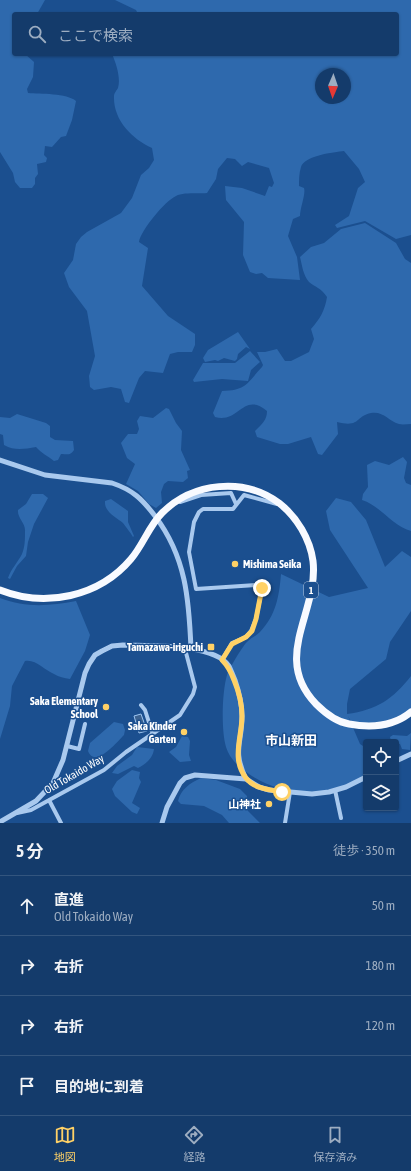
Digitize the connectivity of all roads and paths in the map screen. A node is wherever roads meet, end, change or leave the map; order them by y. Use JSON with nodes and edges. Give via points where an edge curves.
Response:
{"nodes":[{"id":1,"x":0,"y":460,"type":"edge"},
{"id":2,"x":175,"y":503,"type":"junction"},
{"id":3,"x":236,"y":504,"type":"junction"},
{"id":4,"x":279,"y":504,"type":"junction"},
{"id":5,"x":0,"y":590,"type":"edge"},
{"id":6,"x":185,"y":649,"type":"junction"},
{"id":7,"x":191,"y":649,"type":"junction"},
{"id":8,"x":222,"y":660,"type":"junction"},
{"id":9,"x":141,"y":704,"type":"dead end"},
{"id":10,"x":411,"y":712,"type":"edge"},
{"id":11,"x":85,"y":724,"type":"dead end"},
{"id":12,"x":153,"y":735,"type":"junction"},
{"id":13,"x":67,"y":746,"type":"junction"},
{"id":14,"x":411,"y":754,"type":"edge"},
{"id":15,"x":399,"y":760,"type":"edge"},
{"id":16,"x":363,"y":778,"type":"edge"},
{"id":17,"x":246,"y":779,"type":"junction"},
{"id":18,"x":335,"y":790,"type":"junction"},
{"id":19,"x":290,"y":792,"type":"junction"},
{"id":20,"x":49,"y":800,"type":"junction"},
{"id":21,"x":17,"y":813,"type":"junction"},
{"id":22,"x":341,"y":818,"type":"dead end"},
{"id":23,"x":0,"y":822,"type":"edge"},
{"id":24,"x":61,"y":823,"type":"edge"},
{"id":25,"x":162,"y":823,"type":"edge"},
{"id":26,"x":285,"y":823,"type":"edge"}],
"edges":[{"from":1,"to":7,"type":"street","via":[[45,475],[112,484],[142,499],[174,545],[183,571]]},
{"from":2,"to":3,"type":"street","via":[[221,492],[231,493]]},
{"from":2,"to":4,"type":"highway","number":"1","via":[[211,487],[235,485],[257,490]]},
{"from":2,"to":5,"type":"highway","number":"1","via":[[162,513],[131,559],[104,582],[90,589],[60,598],[41,600]]},
{"from":3,"to":4,"type":"street","via":[[244,494]]},
{"from":3,"to":8,"type":"street","via":[[233,509],[203,509],[199,512],[194,522],[189,552],[196,589],[257,585],[262,588],[252,631],[232,644]]},
{"from":4,"to":10,"type":"highway","number":"1","via":[[299,524],[312,561],[310,593],[296,651],[298,670],[309,697],[333,718],[346,724],[379,726],[394,722]]},
{"from":6,"to":7,"type":"street"},
{"from":6,"to":12,"type":"street","name":"Old Tokaido Way","via":[[194,682],[193,694],[180,715]]},
{"from":6,"to":13,"type":"street","via":[[123,645],[112,646],[95,655],[85,673]]},
{"from":7,"to":8,"type":"street"},
{"from":8,"to":17,"type":"street","via":[[228,666],[240,692],[242,716],[238,754],[239,764]]},
{"from":9,"to":12,"type":"street"},
{"from":11,"to":13,"type":"street","via":[[79,749]]},
{"from":12,"to":20,"type":"street","name":"Old Tokaido Way","via":[[104,770]]},
{"from":13,"to":21,"type":"street","via":[[59,773],[48,789],[36,801]]},
{"from":14,"to":15,"type":"street"},
{"from":16,"to":18,"type":"street"},
{"from":17,"to":19,"type":"street","via":[[259,787]]},
{"from":17,"to":25,"type":"street","via":[[189,776],[180,783],[167,807]]},
{"from":18,"to":19,"type":"street","via":[[312,794]]},
{"from":18,"to":22,"type":"street"},
{"from":19,"to":26,"type":"street"},
{"from":20,"to":21,"type":"street","name":"Old Tokaido Way","via":[[31,810]]},
{"from":20,"to":24,"type":"street"},
{"from":21,"to":23,"type":"street"}]}
